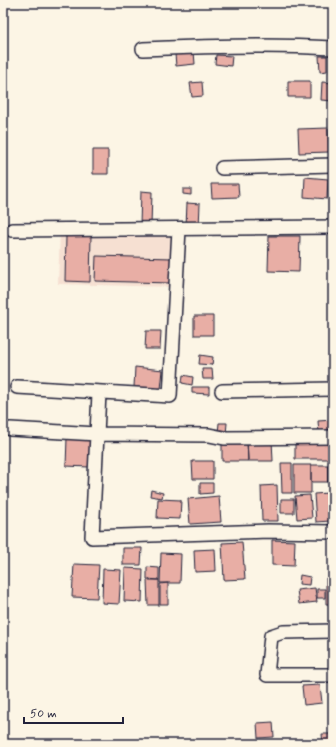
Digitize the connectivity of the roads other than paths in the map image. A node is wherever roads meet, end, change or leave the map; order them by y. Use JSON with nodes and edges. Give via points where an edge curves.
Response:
{"nodes":[{"id":1,"x":333,"y":48,"type":"edge"},
{"id":2,"x":143,"y":49,"type":"dead end"},
{"id":3,"x":333,"y":166,"type":"edge"},
{"id":4,"x":222,"y":168,"type":"dead end"},
{"id":5,"x":333,"y":227,"type":"edge"},
{"id":6,"x":179,"y":229,"type":"junction"},
{"id":7,"x":12,"y":230,"type":"dead end"},
{"id":8,"x":17,"y":387,"type":"dead end"},
{"id":9,"x":333,"y":389,"type":"edge"},
{"id":10,"x":222,"y":391,"type":"dead end"},
{"id":11,"x":99,"y":393,"type":"junction"},
{"id":12,"x":10,"y":429,"type":"dead end"},
{"id":13,"x":97,"y":434,"type":"junction"},
{"id":14,"x":333,"y":437,"type":"edge"},
{"id":15,"x":333,"y":532,"type":"edge"},
{"id":16,"x":333,"y":631,"type":"edge"},
{"id":17,"x":333,"y":675,"type":"edge"}],
"edges":[{"from":1,"to":2,"type":"street","via":[[237,45]]},
{"from":3,"to":4,"type":"street"},
{"from":5,"to":6,"type":"street"},
{"from":6,"to":7,"type":"street"},
{"from":6,"to":11,"type":"street","via":[[170,396]]},
{"from":8,"to":11,"type":"street"},
{"from":9,"to":10,"type":"street"},
{"from":11,"to":13,"type":"street"},
{"from":12,"to":13,"type":"street"},
{"from":13,"to":14,"type":"street","via":[[208,435],[224,438]]},
{"from":13,"to":15,"type":"street","via":[[92,536],[268,531]]},
{"from":16,"to":17,"type":"street","via":[[283,632],[271,636],[267,675]]}]}
